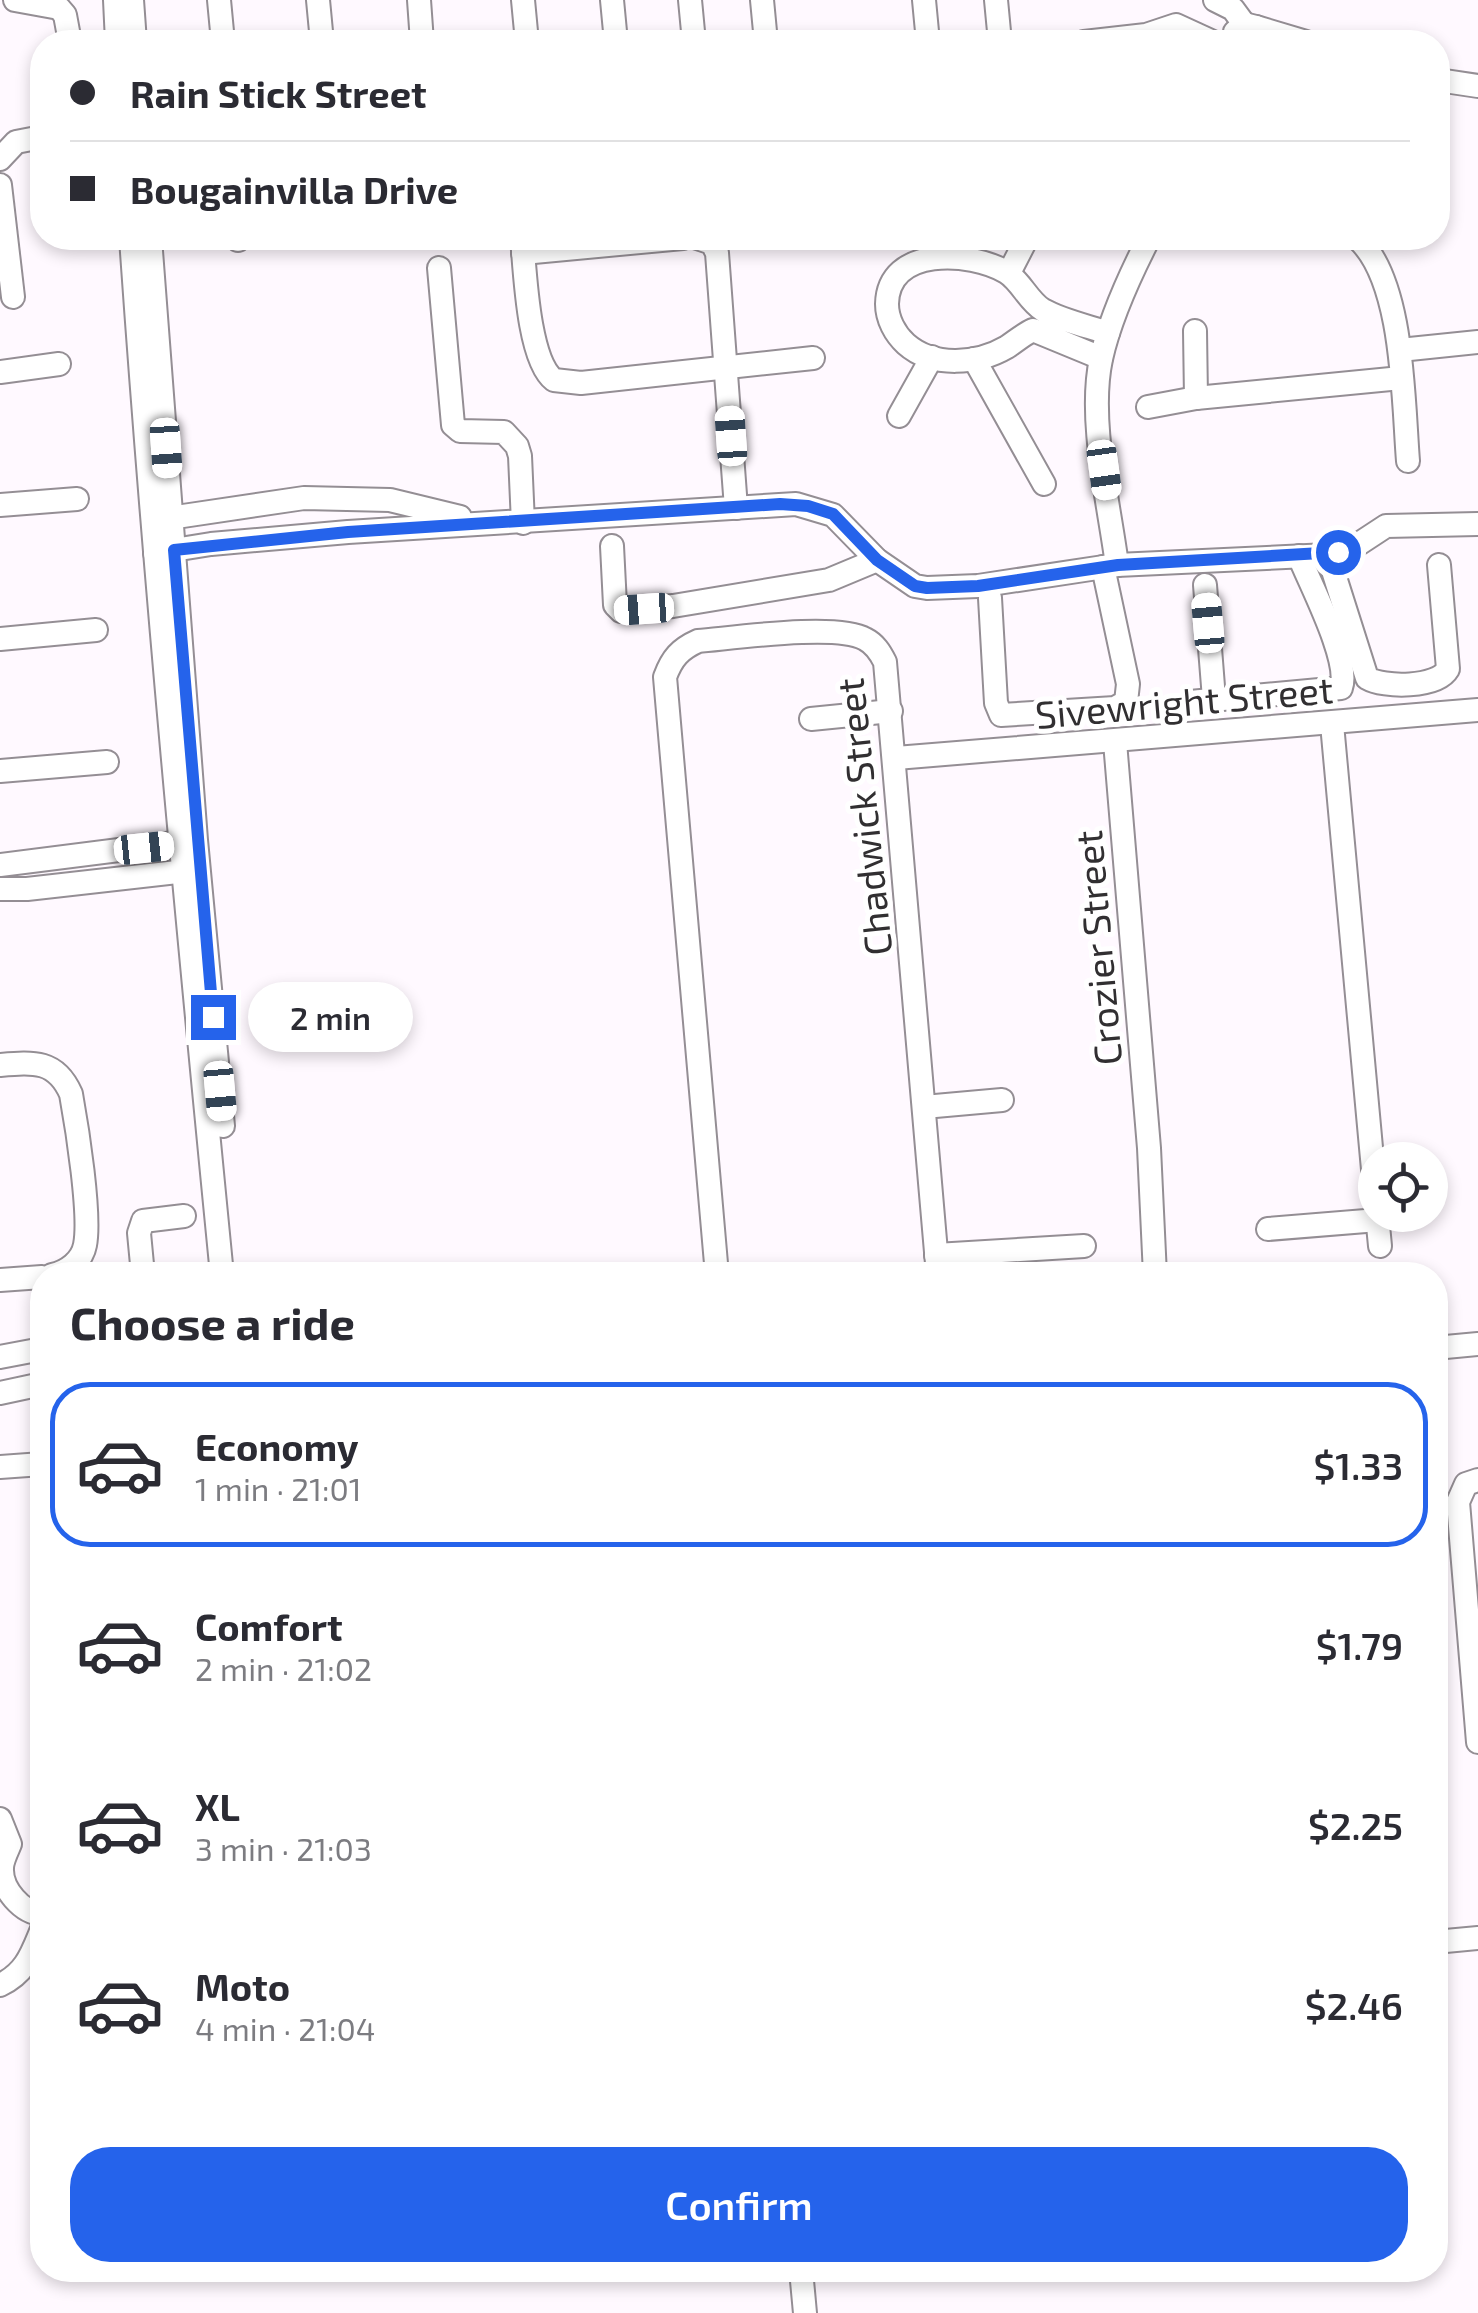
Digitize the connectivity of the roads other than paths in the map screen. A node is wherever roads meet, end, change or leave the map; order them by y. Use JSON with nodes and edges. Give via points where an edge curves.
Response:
{"nodes":[{"id":1,"x":15,"y":0,"type":"edge"},
{"id":2,"x":115,"y":0,"type":"edge"},
{"id":3,"x":132,"y":0,"type":"edge"},
{"id":4,"x":219,"y":0,"type":"edge"},
{"id":5,"x":318,"y":0,"type":"edge"},
{"id":6,"x":419,"y":0,"type":"edge"},
{"id":7,"x":523,"y":0,"type":"edge"},
{"id":8,"x":612,"y":0,"type":"edge"},
{"id":9,"x":690,"y":0,"type":"edge"},
{"id":10,"x":762,"y":0,"type":"edge"},
{"id":11,"x":924,"y":0,"type":"edge"},
{"id":12,"x":996,"y":0,"type":"edge"},
{"id":13,"x":1215,"y":0,"type":"edge"},
{"id":14,"x":68,"y":30,"type":"edge"},
{"id":15,"x":116,"y":30,"type":"edge"},
{"id":16,"x":134,"y":30,"type":"edge"},
{"id":17,"x":221,"y":30,"type":"edge"},
{"id":18,"x":321,"y":30,"type":"edge"},
{"id":19,"x":421,"y":30,"type":"edge"},
{"id":20,"x":526,"y":30,"type":"edge"},
{"id":21,"x":615,"y":30,"type":"edge"},
{"id":22,"x":693,"y":30,"type":"edge"},
{"id":23,"x":765,"y":30,"type":"edge"},
{"id":24,"x":927,"y":30,"type":"edge"},
{"id":25,"x":999,"y":30,"type":"edge"},
{"id":26,"x":1161,"y":30,"type":"edge"},
{"id":27,"x":1187,"y":30,"type":"edge"},
{"id":28,"x":1246,"y":30,"type":"edge"},
{"id":29,"x":1450,"y":82,"type":"edge"},
{"id":30,"x":1478,"y":86,"type":"edge"},
{"id":31,"x":30,"y":139,"type":"edge"},
{"id":32,"x":0,"y":159,"type":"edge"},
{"id":33,"x":0,"y":185,"type":"edge"},
{"id":34,"x":132,"y":250,"type":"edge"},
{"id":35,"x":150,"y":250,"type":"edge"},
{"id":36,"x":524,"y":250,"type":"edge"},
{"id":37,"x":716,"y":250,"type":"edge"},
{"id":38,"x":919,"y":250,"type":"edge"},
{"id":39,"x":928,"y":250,"type":"edge"},
{"id":40,"x":1021,"y":250,"type":"edge"},
{"id":41,"x":1144,"y":250,"type":"edge"},
{"id":42,"x":1367,"y":250,"type":"edge"},
{"id":43,"x":439,"y":268,"type":"dead end"},
{"id":44,"x":1009,"y":273,"type":"junction"},
{"id":45,"x":13,"y":296,"type":"dead end"},
{"id":46,"x":1196,"y":332,"type":"dead end"},
{"id":47,"x":1108,"y":333,"type":"junction"},
{"id":48,"x":1078,"y":336,"type":"junction"},
{"id":49,"x":1478,"y":342,"type":"edge"},
{"id":50,"x":1400,"y":350,"type":"junction"},
{"id":51,"x":932,"y":357,"type":"junction"},
{"id":52,"x":813,"y":358,"type":"dead end"},
{"id":53,"x":1101,"y":358,"type":"junction"},
{"id":54,"x":974,"y":359,"type":"junction"},
{"id":55,"x":60,"y":364,"type":"dead end"},
{"id":56,"x":727,"y":365,"type":"junction"},
{"id":57,"x":0,"y":372,"type":"edge"},
{"id":58,"x":1401,"y":378,"type":"junction"},
{"id":59,"x":1196,"y":398,"type":"junction"},
{"id":60,"x":1148,"y":407,"type":"dead end"},
{"id":61,"x":899,"y":416,"type":"dead end"},
{"id":62,"x":1408,"y":460,"type":"dead end"},
{"id":63,"x":1044,"y":484,"type":"dead end"},
{"id":64,"x":78,"y":499,"type":"dead end"},
{"id":65,"x":0,"y":505,"type":"edge"},
{"id":66,"x":736,"y":508,"type":"junction"},
{"id":67,"x":161,"y":520,"type":"junction"},
{"id":68,"x":472,"y":522,"type":"junction"},
{"id":69,"x":523,"y":523,"type":"junction"},
{"id":70,"x":1478,"y":524,"type":"edge"},
{"id":71,"x":612,"y":546,"type":"dead end"},
{"id":72,"x":164,"y":552,"type":"junction"},
{"id":73,"x":1328,"y":555,"type":"junction"},
{"id":74,"x":1299,"y":556,"type":"junction"},
{"id":75,"x":877,"y":560,"type":"junction"},
{"id":76,"x":1439,"y":565,"type":"dead end"},
{"id":77,"x":1110,"y":566,"type":"junction"},
{"id":78,"x":1205,"y":585,"type":"dead end"},
{"id":79,"x":990,"y":598,"type":"dead end"},
{"id":80,"x":96,"y":630,"type":"dead end"},
{"id":81,"x":0,"y":639,"type":"edge"},
{"id":82,"x":1214,"y":699,"type":"junction"},
{"id":83,"x":1190,"y":702,"type":"dead end"},
{"id":84,"x":1478,"y":710,"type":"edge"},
{"id":85,"x":892,"y":711,"type":"junction"},
{"id":86,"x":811,"y":719,"type":"dead end"},
{"id":87,"x":1332,"y":724,"type":"junction"},
{"id":88,"x":1115,"y":742,"type":"junction"},
{"id":89,"x":896,"y":758,"type":"junction"},
{"id":90,"x":107,"y":762,"type":"dead end"},
{"id":91,"x":0,"y":770,"type":"edge"},
{"id":92,"x":187,"y":842,"type":"junction"},
{"id":93,"x":0,"y":865,"type":"edge"},
{"id":94,"x":190,"y":871,"type":"junction"},
{"id":95,"x":0,"y":889,"type":"edge"},
{"id":96,"x":0,"y":1065,"type":"edge"},
{"id":97,"x":1002,"y":1100,"type":"dead end"},
{"id":98,"x":924,"y":1107,"type":"junction"},
{"id":99,"x":1370,"y":1142,"type":"edge"},
{"id":100,"x":184,"y":1216,"type":"dead end"},
{"id":101,"x":1358,"y":1220,"type":"edge"},
{"id":102,"x":1268,"y":1229,"type":"dead end"},
{"id":103,"x":1379,"y":1232,"type":"edge"},
{"id":104,"x":1084,"y":1246,"type":"dead end"},
{"id":105,"x":1380,"y":1246,"type":"dead end"},
{"id":106,"x":76,"y":1262,"type":"edge"},
{"id":107,"x":142,"y":1262,"type":"edge"},
{"id":108,"x":221,"y":1262,"type":"edge"},
{"id":109,"x":235,"y":1262,"type":"edge"},
{"id":110,"x":716,"y":1262,"type":"edge"},
{"id":111,"x":937,"y":1262,"type":"edge"},
{"id":112,"x":960,"y":1262,"type":"edge"},
{"id":113,"x":1154,"y":1262,"type":"edge"},
{"id":114,"x":30,"y":1277,"type":"edge"},
{"id":115,"x":0,"y":1280,"type":"edge"},
{"id":116,"x":1478,"y":1344,"type":"edge"},
{"id":117,"x":1448,"y":1347,"type":"edge"},
{"id":118,"x":30,"y":1351,"type":"edge"},
{"id":119,"x":0,"y":1356,"type":"edge"},
{"id":120,"x":30,"y":1387,"type":"edge"},
{"id":121,"x":0,"y":1393,"type":"edge"},
{"id":122,"x":30,"y":1465,"type":"edge"},
{"id":123,"x":0,"y":1466,"type":"edge"},
{"id":124,"x":1478,"y":1480,"type":"edge"},
{"id":125,"x":1478,"y":1742,"type":"edge"},
{"id":126,"x":0,"y":1819,"type":"edge"},
{"id":127,"x":30,"y":1910,"type":"edge"},
{"id":128,"x":1478,"y":1938,"type":"edge"},
{"id":129,"x":1448,"y":1941,"type":"edge"},
{"id":130,"x":30,"y":1959,"type":"edge"},
{"id":131,"x":0,"y":1985,"type":"edge"},
{"id":132,"x":802,"y":2282,"type":"edge"},
{"id":133,"x":805,"y":2313,"type":"edge"}],
"edges":[{"from":1,"to":14,"type":"street","via":[[59,8]]},
{"from":2,"to":15,"type":"street"},
{"from":3,"to":16,"type":"street"},
{"from":4,"to":17,"type":"street"},
{"from":5,"to":18,"type":"street"},
{"from":6,"to":19,"type":"street"},
{"from":7,"to":20,"type":"street"},
{"from":8,"to":21,"type":"street"},
{"from":9,"to":22,"type":"street"},
{"from":10,"to":23,"type":"street"},
{"from":11,"to":24,"type":"street"},
{"from":12,"to":25,"type":"street"},
{"from":13,"to":28,"type":"street","via":[[1233,8]]},
{"from":26,"to":27,"type":"street"},
{"from":29,"to":30,"type":"street"},
{"from":31,"to":32,"type":"street","via":[[16,142]]},
{"from":33,"to":45,"type":"street"},
{"from":34,"to":67,"type":"street"},
{"from":35,"to":67,"type":"street"},
{"from":36,"to":56,"type":"street","via":[[536,347],[554,380],[581,383]]},
{"from":37,"to":56,"type":"street"},
{"from":38,"to":51,"type":"street","via":[[897,276],[888,315],[908,346]]},
{"from":39,"to":44,"type":"street"},
{"from":40,"to":44,"type":"street"},
{"from":41,"to":47,"type":"street"},
{"from":42,"to":50,"type":"street","via":[[1377,262]]},
{"from":43,"to":69,"type":"street","via":[[452,424],[504,432],[517,446]]},
{"from":44,"to":48,"type":"street"},
{"from":46,"to":59,"type":"street"},
{"from":47,"to":48,"type":"street"},
{"from":47,"to":53,"type":"street"},
{"from":48,"to":53,"type":"street"},
{"from":48,"to":54,"type":"street","via":[[1033,330]]},
{"from":49,"to":50,"type":"street"},
{"from":50,"to":58,"type":"street"},
{"from":51,"to":54,"type":"street"},
{"from":51,"to":61,"type":"street"},
{"from":52,"to":56,"type":"street"},
{"from":53,"to":77,"type":"street"},
{"from":54,"to":63,"type":"street"},
{"from":55,"to":57,"type":"street"},
{"from":56,"to":66,"type":"street"},
{"from":58,"to":59,"type":"street"},
{"from":58,"to":62,"type":"street"},
{"from":59,"to":60,"type":"street"},
{"from":64,"to":65,"type":"street"},
{"from":66,"to":69,"type":"street"},
{"from":66,"to":75,"type":"street","via":[[821,509]]},
{"from":67,"to":68,"type":"street","via":[[332,498],[390,500]]},
{"from":67,"to":72,"type":"street"},
{"from":68,"to":69,"type":"street"},
{"from":68,"to":72,"type":"street"},
{"from":70,"to":73,"type":"street","via":[[1386,526],[1354,548]]},
{"from":71,"to":75,"type":"street","via":[[615,605],[621,610],[829,580]]},
{"from":72,"to":92,"type":"street"},
{"from":73,"to":74,"type":"street"},
{"from":73,"to":76,"type":"street","via":[[1364,671],[1387,684],[1437,680],[1448,670]]},
{"from":74,"to":77,"type":"street"},
{"from":74,"to":82,"type":"street","via":[[1341,661],[1342,688]]},
{"from":75,"to":77,"type":"street","via":[[927,588]]},
{"from":77,"to":79,"type":"street","via":[[1128,684],[1126,702],[1116,708],[1001,714]]},
{"from":78,"to":82,"type":"street"},
{"from":80,"to":81,"type":"street"},
{"from":82,"to":83,"type":"street"},
{"from":84,"to":87,"type":"street","name":"Sivewright Street"},
{"from":85,"to":86,"type":"street"},
{"from":85,"to":89,"type":"street","name":"Chadwick Street"},
{"from":85,"to":110,"type":"street","name":"Chadwick Street","via":[[886,662],[876,647],[862,636],[836,632],[698,641],[681,648],[665,677]]},
{"from":87,"to":88,"type":"street","name":"Sivewright Street"},
{"from":87,"to":99,"type":"street"},
{"from":88,"to":89,"type":"street","name":"Sivewright Street"},
{"from":88,"to":113,"type":"street","name":"Crozier Street"},
{"from":89,"to":98,"type":"street","name":"Chadwick Street"},
{"from":90,"to":91,"type":"street"},
{"from":92,"to":93,"type":"street"},
{"from":92,"to":94,"type":"street"},
{"from":94,"to":95,"type":"street"},
{"from":94,"to":108,"type":"street"},
{"from":94,"to":109,"type":"street"},
{"from":96,"to":106,"type":"street","via":[[42,1065],[64,1078],[74,1110],[86,1244]]},
{"from":97,"to":98,"type":"street"},
{"from":98,"to":111,"type":"street","name":"Chadwick Street"},
{"from":100,"to":107,"type":"street","via":[[143,1221]]},
{"from":101,"to":102,"type":"street"},
{"from":103,"to":105,"type":"street"},
{"from":104,"to":112,"type":"street"},
{"from":114,"to":115,"type":"street"},
{"from":116,"to":117,"type":"street"},
{"from":118,"to":119,"type":"street"},
{"from":120,"to":121,"type":"street"},
{"from":122,"to":123,"type":"street"},
{"from":124,"to":125,"type":"street","via":[[1466,1484],[1458,1502]]},
{"from":126,"to":127,"type":"street","via":[[10,1844],[1,1866],[7,1887]]},
{"from":128,"to":129,"type":"street"},
{"from":130,"to":131,"type":"street"},
{"from":132,"to":133,"type":"street"}]}
